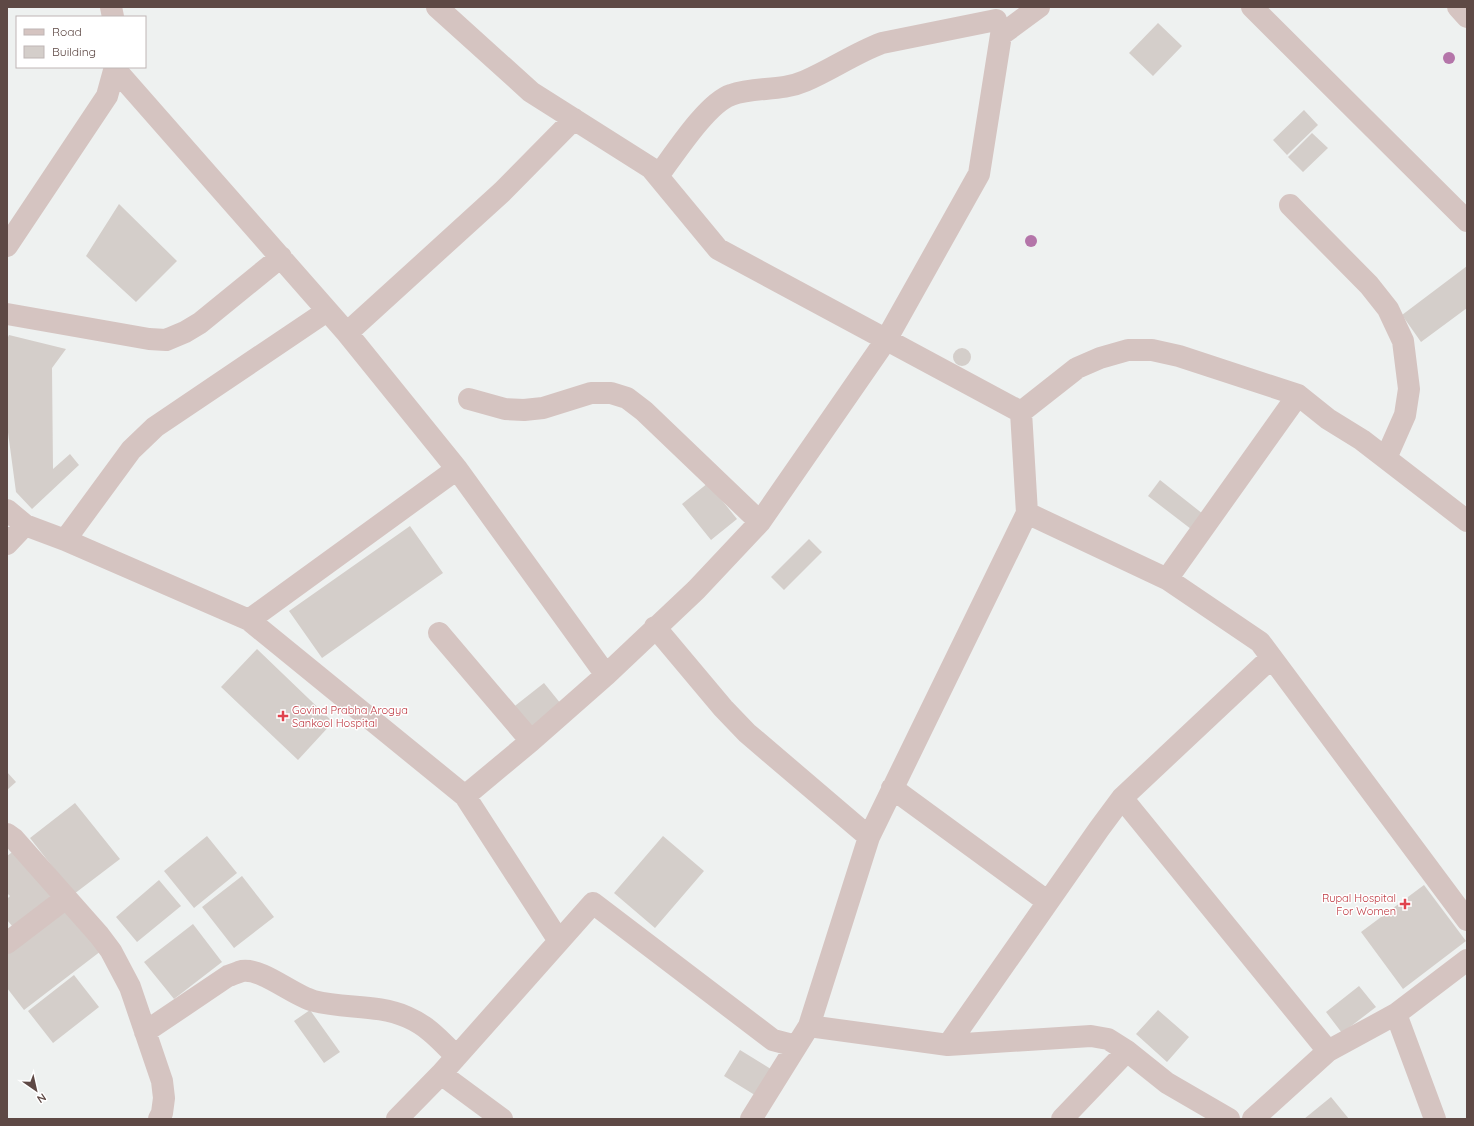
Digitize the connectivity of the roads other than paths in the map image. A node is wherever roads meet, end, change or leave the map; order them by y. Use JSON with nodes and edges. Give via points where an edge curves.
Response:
{"nodes":[{"id":1,"x":437,"y":7,"type":"edge"},
{"id":2,"x":1039,"y":7,"type":"edge"},
{"id":3,"x":1252,"y":7,"type":"edge"},
{"id":4,"x":1458,"y":7,"type":"edge"},
{"id":5,"x":1467,"y":17,"type":"edge"},
{"id":6,"x":996,"y":21,"type":"edge"},
{"id":7,"x":115,"y":68,"type":"edge"},
{"id":8,"x":574,"y":119,"type":"junction"},
{"id":9,"x":658,"y":176,"type":"junction"},
{"id":10,"x":1290,"y":205,"type":"dead end"},
{"id":11,"x":1467,"y":221,"type":"edge"},
{"id":12,"x":7,"y":246,"type":"edge"},
{"id":13,"x":280,"y":257,"type":"junction"},
{"id":14,"x":327,"y":311,"type":"junction"},
{"id":15,"x":7,"y":314,"type":"edge"},
{"id":16,"x":347,"y":333,"type":"junction"},
{"id":17,"x":886,"y":340,"type":"junction"},
{"id":18,"x":1298,"y":395,"type":"junction"},
{"id":19,"x":469,"y":399,"type":"dead end"},
{"id":20,"x":1021,"y":412,"type":"junction"},
{"id":21,"x":1386,"y":458,"type":"junction"},
{"id":22,"x":457,"y":469,"type":"junction"},
{"id":23,"x":7,"y":510,"type":"edge"},
{"id":24,"x":1027,"y":513,"type":"junction"},
{"id":25,"x":1467,"y":521,"type":"edge"},
{"id":26,"x":760,"y":522,"type":"junction"},
{"id":27,"x":26,"y":525,"type":"junction"},
{"id":28,"x":65,"y":540,"type":"junction"},
{"id":29,"x":7,"y":544,"type":"edge"},
{"id":30,"x":1167,"y":579,"type":"junction"},
{"id":31,"x":249,"y":620,"type":"junction"},
{"id":32,"x":656,"y":627,"type":"junction"},
{"id":33,"x":439,"y":633,"type":"dead end"},
{"id":34,"x":1271,"y":658,"type":"junction"},
{"id":35,"x":606,"y":675,"type":"junction"},
{"id":36,"x":531,"y":741,"type":"junction"},
{"id":37,"x":892,"y":788,"type":"junction"},
{"id":38,"x":465,"y":796,"type":"junction"},
{"id":39,"x":1122,"y":798,"type":"junction"},
{"id":40,"x":7,"y":834,"type":"edge"},
{"id":41,"x":869,"y":836,"type":"junction"},
{"id":42,"x":66,"y":898,"type":"junction"},
{"id":43,"x":1048,"y":902,"type":"junction"},
{"id":44,"x":1467,"y":920,"type":"edge"},
{"id":45,"x":559,"y":941,"type":"junction"},
{"id":46,"x":7,"y":943,"type":"edge"},
{"id":47,"x":1467,"y":960,"type":"edge"},
{"id":48,"x":1396,"y":1014,"type":"junction"},
{"id":49,"x":809,"y":1026,"type":"junction"},
{"id":50,"x":145,"y":1032,"type":"junction"},
{"id":51,"x":948,"y":1045,"type":"junction"},
{"id":52,"x":796,"y":1046,"type":"junction"},
{"id":53,"x":1127,"y":1051,"type":"junction"},
{"id":54,"x":1328,"y":1051,"type":"junction"},
{"id":55,"x":456,"y":1056,"type":"junction"},
{"id":56,"x":441,"y":1074,"type":"junction"},
{"id":57,"x":159,"y":1119,"type":"edge"},
{"id":58,"x":397,"y":1119,"type":"edge"},
{"id":59,"x":502,"y":1119,"type":"edge"},
{"id":60,"x":751,"y":1119,"type":"edge"},
{"id":61,"x":1062,"y":1119,"type":"edge"},
{"id":62,"x":1229,"y":1119,"type":"edge"},
{"id":63,"x":1253,"y":1119,"type":"edge"},
{"id":64,"x":1435,"y":1119,"type":"edge"}],
"edges":[{"from":1,"to":8,"type":"street","via":[[532,92]]},
{"from":2,"to":6,"type":"street"},
{"from":3,"to":11,"type":"street"},
{"from":4,"to":5,"type":"street"},
{"from":6,"to":9,"type":"street","via":[[882,43],[865,49],[806,81],[777,89],[729,95],[703,116]]},
{"from":6,"to":17,"type":"street","via":[[979,174]]},
{"from":7,"to":12,"type":"street","via":[[107,96]]},
{"from":7,"to":13,"type":"street"},
{"from":8,"to":9,"type":"street","via":[[651,168]]},
{"from":8,"to":16,"type":"street","via":[[502,192]]},
{"from":9,"to":17,"type":"street","via":[[718,249]]},
{"from":10,"to":21,"type":"street","via":[[1369,285],[1388,309],[1403,341],[1409,389],[1405,415]]},
{"from":13,"to":14,"type":"street"},
{"from":13,"to":15,"type":"street","via":[[200,323],[166,340]]},
{"from":14,"to":16,"type":"street"},
{"from":14,"to":28,"type":"street","via":[[155,427],[131,450]]},
{"from":16,"to":22,"type":"street"},
{"from":17,"to":20,"type":"street"},
{"from":17,"to":26,"type":"street"},
{"from":18,"to":20,"type":"street","via":[[1179,356],[1152,350],[1128,350],[1077,368]]},
{"from":18,"to":21,"type":"street","via":[[1328,419]]},
{"from":18,"to":30,"type":"street"},
{"from":19,"to":26,"type":"street","via":[[505,409],[524,410],[543,408],[591,393],[611,393],[627,398],[644,411]]},
{"from":20,"to":24,"type":"street"},
{"from":21,"to":25,"type":"street"},
{"from":22,"to":31,"type":"street"},
{"from":22,"to":35,"type":"street"},
{"from":23,"to":27,"type":"street"},
{"from":24,"to":30,"type":"street"},
{"from":24,"to":37,"type":"street"},
{"from":26,"to":32,"type":"street","via":[[696,590]]},
{"from":27,"to":28,"type":"street"},
{"from":27,"to":29,"type":"street"},
{"from":28,"to":31,"type":"street"},
{"from":30,"to":34,"type":"street","via":[[1260,642]]},
{"from":31,"to":38,"type":"street"},
{"from":32,"to":35,"type":"street"},
{"from":32,"to":41,"type":"street","via":[[746,733]]},
{"from":33,"to":36,"type":"street"},
{"from":34,"to":39,"type":"street"},
{"from":34,"to":44,"type":"street"},
{"from":35,"to":36,"type":"street"},
{"from":36,"to":38,"type":"street"},
{"from":37,"to":41,"type":"street"},
{"from":37,"to":43,"type":"street"},
{"from":38,"to":45,"type":"street"},
{"from":39,"to":43,"type":"street"},
{"from":39,"to":54,"type":"street"},
{"from":40,"to":42,"type":"street"},
{"from":41,"to":49,"type":"street"},
{"from":42,"to":46,"type":"street"},
{"from":42,"to":50,"type":"street","via":[[111,951],[130,987]]},
{"from":43,"to":51,"type":"street"},
{"from":45,"to":52,"type":"street","via":[[593,903],[773,1040]]},
{"from":45,"to":55,"type":"street"},
{"from":47,"to":48,"type":"street"},
{"from":48,"to":54,"type":"street"},
{"from":48,"to":64,"type":"street"},
{"from":49,"to":51,"type":"street"},
{"from":49,"to":52,"type":"street"},
{"from":50,"to":55,"type":"street","via":[[228,976],[242,971],[256,972],[314,1001],[392,1011],[427,1028]]},
{"from":50,"to":57,"type":"street","via":[[163,1086],[164,1098]]},
{"from":51,"to":53,"type":"street","via":[[1091,1036],[1108,1039]]},
{"from":52,"to":60,"type":"street"},
{"from":53,"to":61,"type":"street"},
{"from":53,"to":62,"type":"street","via":[[1167,1083]]},
{"from":54,"to":63,"type":"street"},
{"from":55,"to":56,"type":"street"},
{"from":56,"to":58,"type":"street"},
{"from":56,"to":59,"type":"street"}]}
